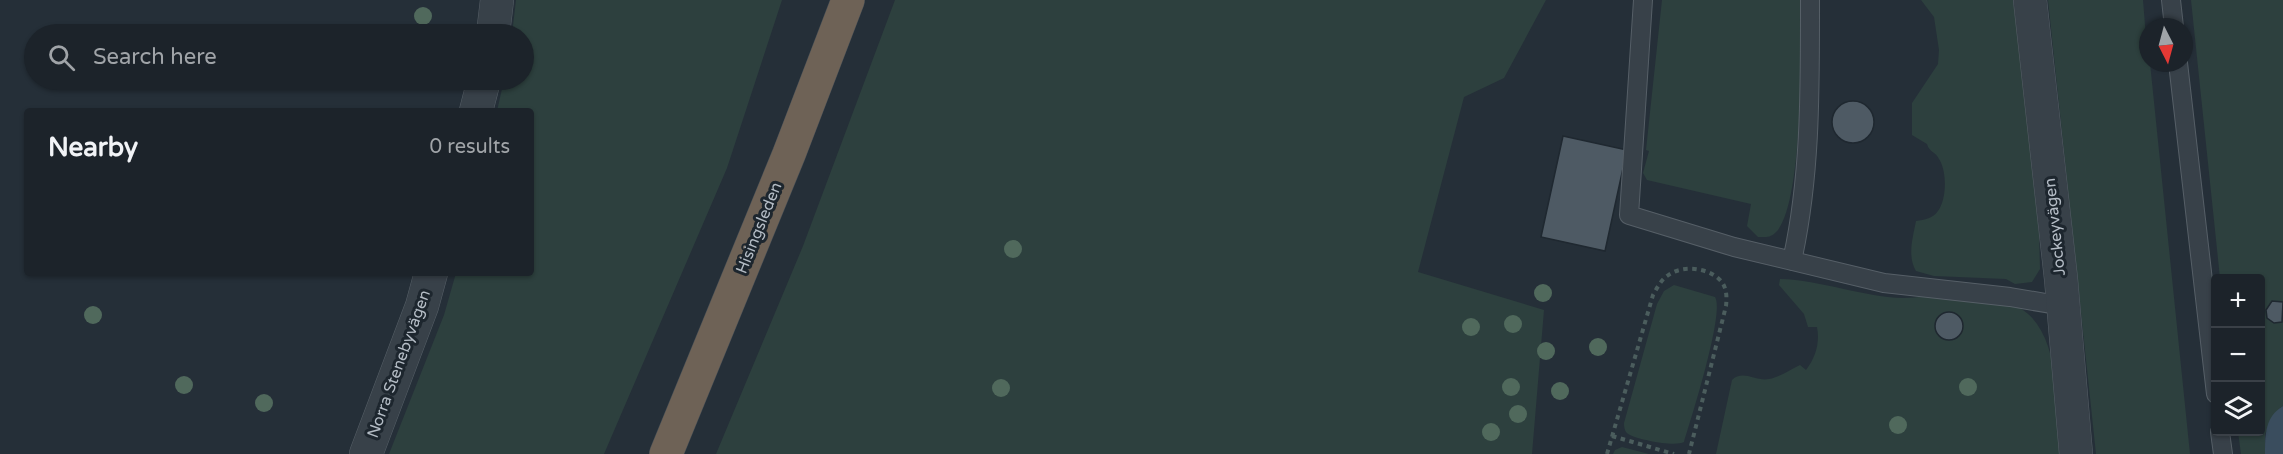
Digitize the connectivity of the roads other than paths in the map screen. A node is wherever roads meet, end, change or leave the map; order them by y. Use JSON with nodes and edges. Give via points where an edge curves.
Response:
{"nodes":[{"id":1,"x":497,"y":0,"type":"edge"},
{"id":2,"x":848,"y":0,"type":"edge"},
{"id":3,"x":1643,"y":0,"type":"edge"},
{"id":4,"x":1810,"y":0,"type":"edge"},
{"id":5,"x":2030,"y":0,"type":"edge"},
{"id":6,"x":2171,"y":0,"type":"edge"},
{"id":7,"x":2173,"y":18,"type":"edge"},
{"id":8,"x":494,"y":24,"type":"edge"},
{"id":9,"x":2179,"y":72,"type":"edge"},
{"id":10,"x":481,"y":90,"type":"edge"},
{"id":11,"x":477,"y":108,"type":"edge"},
{"id":12,"x":1792,"y":261,"type":"junction"},
{"id":13,"x":430,"y":276,"type":"edge"},
{"id":14,"x":2063,"y":306,"type":"junction"},
{"id":15,"x":2215,"y":382,"type":"edge"},
{"id":16,"x":2221,"y":436,"type":"edge"},
{"id":17,"x":366,"y":454,"type":"edge"},
{"id":18,"x":666,"y":454,"type":"edge"},
{"id":19,"x":2076,"y":454,"type":"edge"},
{"id":20,"x":2223,"y":454,"type":"edge"}],
"edges":[{"from":1,"to":8,"type":"street"},
{"from":2,"to":18,"type":"highway","name":"Hisingsleden"},
{"from":3,"to":12,"type":"lane","via":[[1629,215]]},
{"from":4,"to":12,"type":"lane","via":[[1805,187]]},
{"from":5,"to":14,"type":"street","name":"Jockeyvägen"},
{"from":6,"to":7,"type":"lane"},
{"from":9,"to":15,"type":"lane"},
{"from":10,"to":11,"type":"street"},
{"from":12,"to":14,"type":"lane","via":[[1884,283]]},
{"from":13,"to":17,"type":"street","name":"Norra Stenebyvägen"},
{"from":14,"to":19,"type":"street","name":"Jockeyvägen"},
{"from":16,"to":20,"type":"lane"}]}
